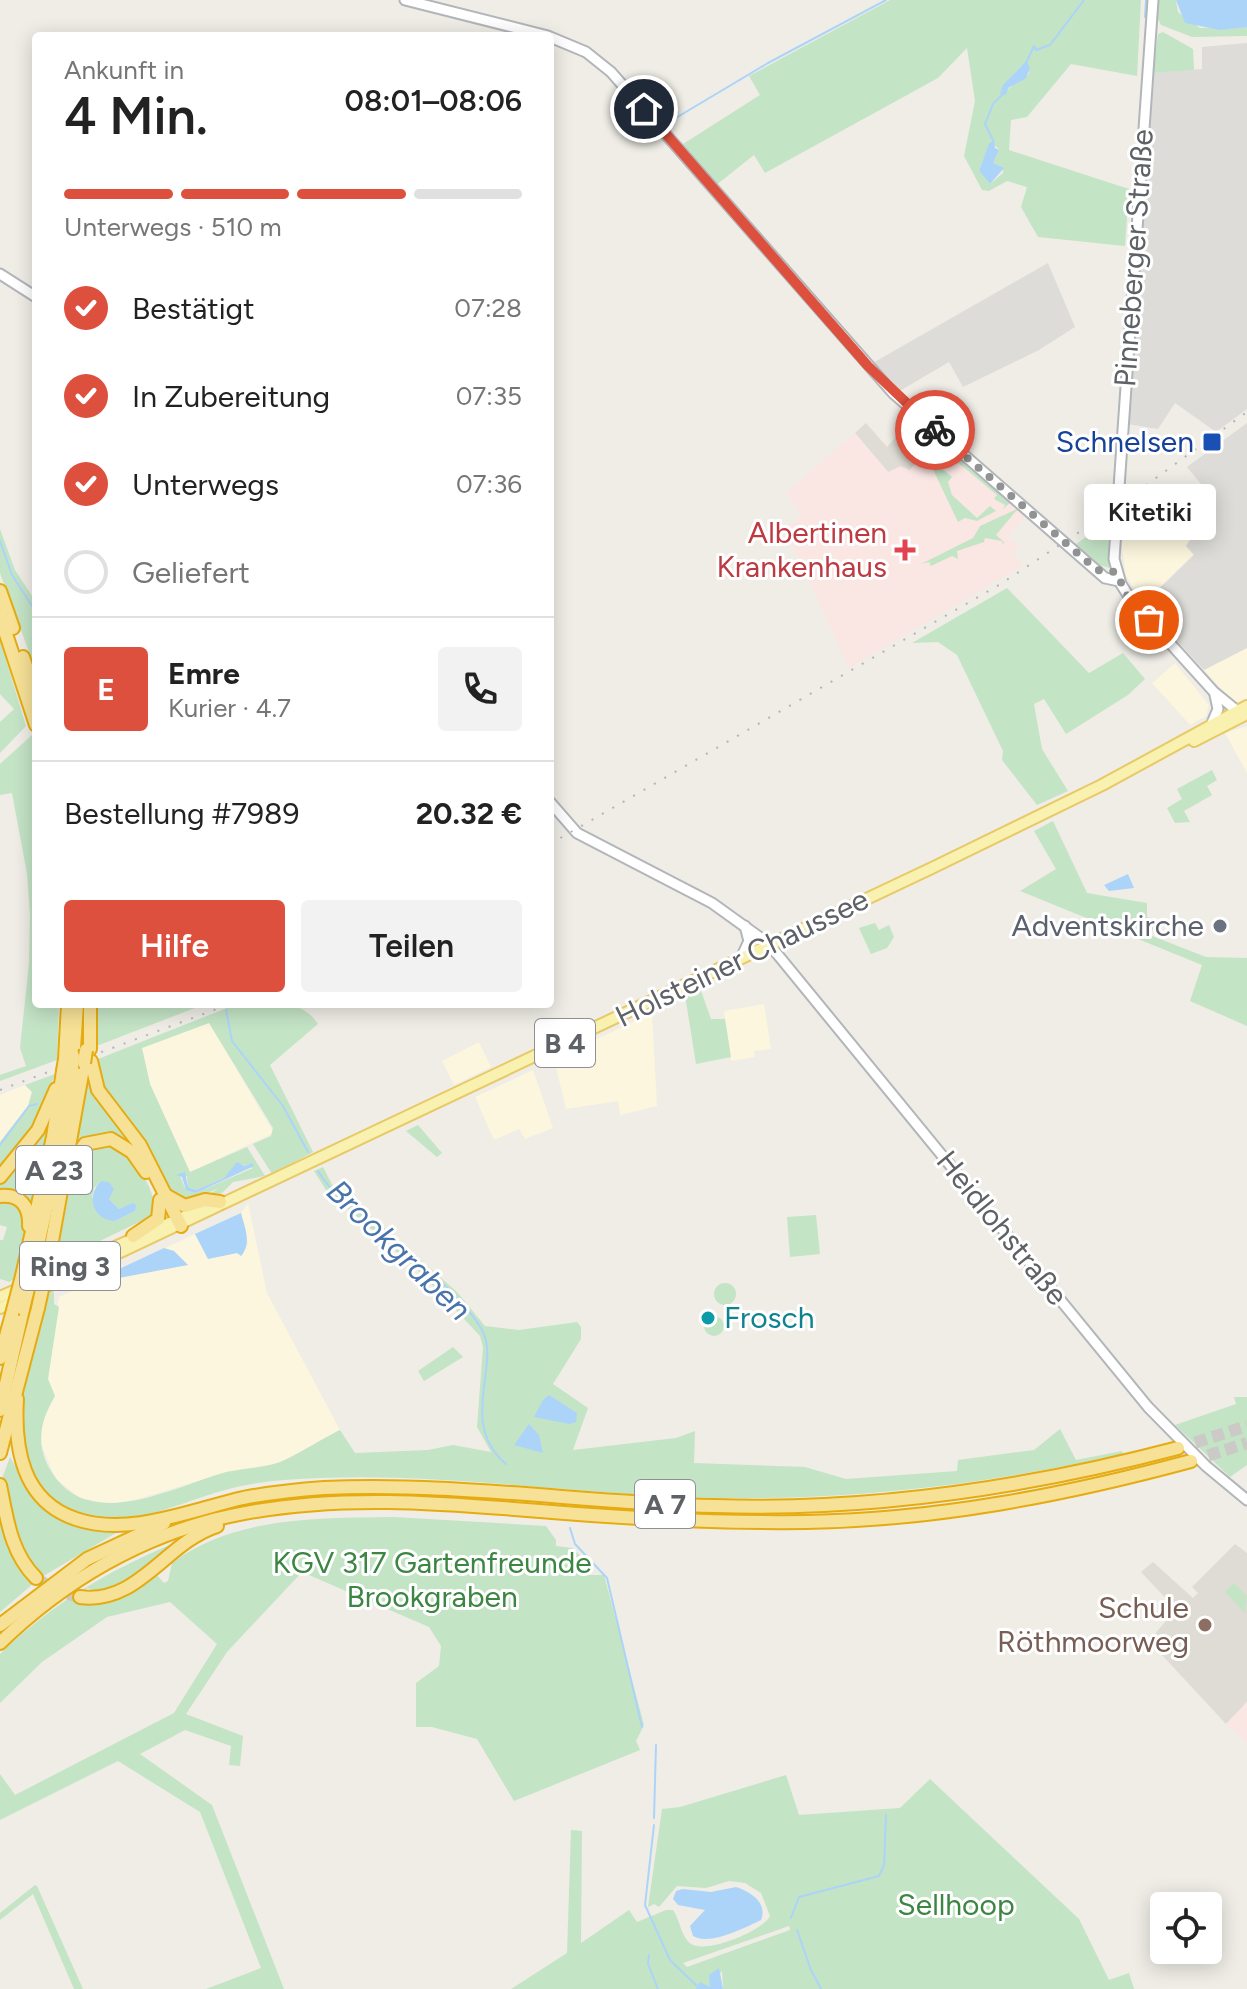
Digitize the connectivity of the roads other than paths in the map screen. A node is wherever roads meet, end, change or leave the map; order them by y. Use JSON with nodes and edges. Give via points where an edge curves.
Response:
{"nodes":[{"id":1,"x":405,"y":0,"type":"edge"},
{"id":2,"x":1153,"y":0,"type":"edge"},
{"id":3,"x":533,"y":32,"type":"edge"},
{"id":4,"x":554,"y":38,"type":"edge"},
{"id":5,"x":0,"y":274,"type":"edge"},
{"id":6,"x":32,"y":294,"type":"edge"},
{"id":7,"x":1118,"y":576,"type":"junction"},
{"id":8,"x":0,"y":591,"type":"edge"},
{"id":9,"x":0,"y":616,"type":"edge"},
{"id":10,"x":32,"y":684,"type":"edge"},
{"id":11,"x":1214,"y":692,"type":"junction"},
{"id":12,"x":32,"y":713,"type":"edge"},
{"id":13,"x":1244,"y":713,"type":"edge"},
{"id":14,"x":1212,"y":723,"type":"junction"},
{"id":15,"x":1163,"y":753,"type":"junction"},
{"id":16,"x":554,"y":807,"type":"edge"},
{"id":17,"x":745,"y":926,"type":"junction"},
{"id":18,"x":769,"y":944,"type":"junction"},
{"id":19,"x":742,"y":956,"type":"junction"},
{"id":20,"x":69,"y":1008,"type":"edge"},
{"id":21,"x":86,"y":1008,"type":"edge"},
{"id":22,"x":78,"y":1060,"type":"junction"},
{"id":23,"x":0,"y":1177,"type":"edge"},
{"id":24,"x":64,"y":1182,"type":"junction"},
{"id":25,"x":0,"y":1196,"type":"edge"},
{"id":26,"x":162,"y":1197,"type":"junction"},
{"id":27,"x":226,"y":1201,"type":"junction"},
{"id":28,"x":175,"y":1224,"type":"junction"},
{"id":29,"x":133,"y":1236,"type":"junction"},
{"id":30,"x":27,"y":1257,"type":"junction"},
{"id":31,"x":27,"y":1274,"type":"junction"},
{"id":32,"x":0,"y":1297,"type":"edge"},
{"id":33,"x":12,"y":1310,"type":"edge"},
{"id":34,"x":0,"y":1358,"type":"edge"},
{"id":35,"x":17,"y":1399,"type":"junction"},
{"id":36,"x":0,"y":1410,"type":"edge"},
{"id":37,"x":1178,"y":1448,"type":"tunnel mouth"},
{"id":38,"x":0,"y":1453,"type":"edge"},
{"id":39,"x":1191,"y":1461,"type":"tunnel mouth"},
{"id":40,"x":0,"y":1485,"type":"edge"},
{"id":41,"x":247,"y":1497,"type":"junction"},
{"id":42,"x":1247,"y":1500,"type":"edge"},
{"id":43,"x":273,"y":1510,"type":"junction"},
{"id":44,"x":36,"y":1578,"type":"tunnel mouth"},
{"id":45,"x":80,"y":1597,"type":"tunnel mouth"},
{"id":46,"x":0,"y":1625,"type":"edge"},
{"id":47,"x":0,"y":1643,"type":"edge"}],
"edges":[{"from":1,"to":3,"type":"main road"},
{"from":2,"to":7,"type":"main road","name":"Pinneberger Straße","via":[[1113,537]]},
{"from":4,"to":7,"type":"main road","via":[[586,52],[611,72],[893,393],[1107,580]]},
{"from":5,"to":6,"type":"main road"},
{"from":7,"to":11,"type":"main road","via":[[1131,600]]},
{"from":8,"to":10,"type":"highway"},
{"from":9,"to":12,"type":"highway"},
{"from":11,"to":13,"type":"main road"},
{"from":11,"to":14,"type":"main road","via":[[1218,709]]},
{"from":13,"to":14,"type":"main road","name":"Holsteiner Chaussee","number":"B 4"},
{"from":13,"to":15,"type":"main road","name":"Holsteiner Chaussee","number":"B 4"},
{"from":14,"to":15,"type":"main road","name":"Holsteiner Chaussee","number":"B 4"},
{"from":15,"to":18,"type":"main road","name":"Holsteiner Chaussee","number":"B 4"},
{"from":16,"to":17,"type":"main road","name":"Heidlohstraße","via":[[588,840],[694,893]]},
{"from":17,"to":18,"type":"main road","name":"Heidlohstraße"},
{"from":17,"to":19,"type":"main road","via":[[749,941]]},
{"from":18,"to":19,"type":"main road","name":"Holsteiner Chaussee","number":"B 4"},
{"from":18,"to":42,"type":"main road","name":"Heidlohstraße","via":[[1113,1367],[1179,1440]]},
{"from":19,"to":27,"type":"main road","name":"Holsteiner Chaussee","number":"B 4"},
{"from":20,"to":22,"type":"highway","number":"A 23"},
{"from":21,"to":22,"type":"highway"},
{"from":22,"to":23,"type":"highway","via":[[38,1130]]},
{"from":22,"to":24,"type":"highway"},
{"from":22,"to":26,"type":"highway","via":[[140,1145]]},
{"from":22,"to":30,"type":"highway","number":"A 23"},
{"from":22,"to":31,"type":"highway","number":"A 23"},
{"from":24,"to":26,"type":"highway","via":[[80,1149],[91,1141],[111,1139],[132,1152]]},
{"from":24,"to":35,"type":"highway","bridge":true},
{"from":25,"to":30,"type":"highway","via":[[15,1197],[26,1206]]},
{"from":26,"to":27,"type":"highway","via":[[185,1206]]},
{"from":26,"to":28,"type":"highway"},
{"from":26,"to":29,"type":"highway","number":"Ring 3","via":[[158,1219]]},
{"from":27,"to":28,"type":"main road","name":"Holsteiner Chaussee","number":"B 4"},
{"from":28,"to":29,"type":"main road","name":"Holsteiner Chaussee","number":"B 4"},
{"from":28,"to":33,"type":"main road","name":"Holsteiner Chaussee","number":"Ring 3"},
{"from":29,"to":32,"type":"main road","name":"Holsteiner Chaussee","number":"Ring 3"},
{"from":30,"to":31,"type":"highway","number":"A 23"},
{"from":31,"to":33,"type":"highway","number":"A 23","bridge":true},
{"from":33,"to":34,"type":"highway","number":"A 23"},
{"from":33,"to":36,"type":"highway","number":"A 23"},
{"from":35,"to":38,"type":"highway"},
{"from":35,"to":41,"type":"highway","via":[[15,1444],[22,1468],[42,1497],[74,1519],[120,1526]]},
{"from":37,"to":41,"type":"highway","number":"A 7","via":[[1043,1480],[867,1503],[718,1507],[430,1488],[324,1488]]},
{"from":39,"to":43,"type":"highway","number":"A 7","via":[[1016,1501],[839,1521],[664,1520],[431,1503]]},
{"from":40,"to":44,"type":"highway","via":[[15,1550]]},
{"from":41,"to":46,"type":"highway","number":"A 7","via":[[118,1542],[60,1577]]},
{"from":43,"to":45,"type":"highway","via":[[200,1533],[118,1593]]},
{"from":43,"to":47,"type":"highway","number":"A 7","via":[[201,1524],[126,1552],[65,1588]]}]}
